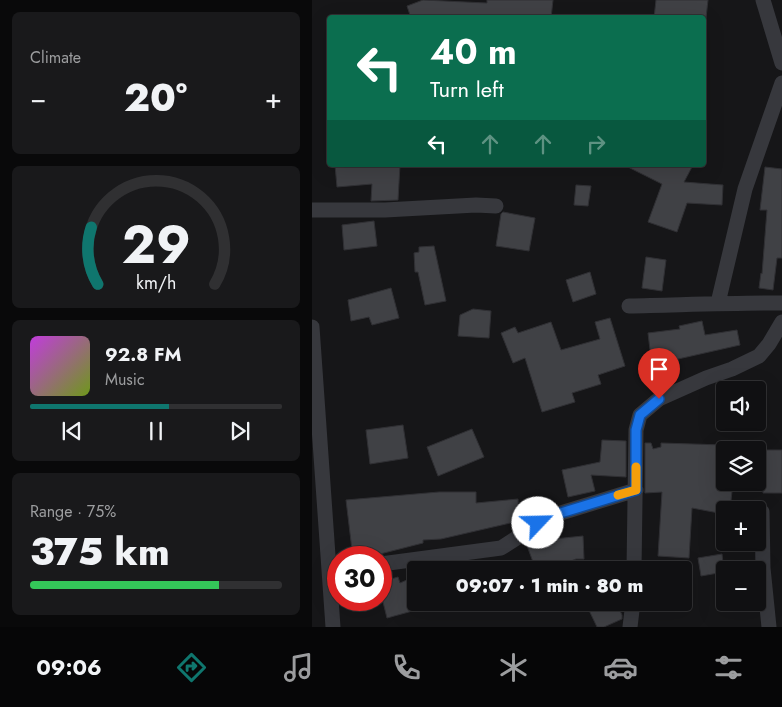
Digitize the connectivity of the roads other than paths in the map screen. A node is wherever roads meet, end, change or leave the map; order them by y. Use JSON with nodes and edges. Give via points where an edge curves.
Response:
{"nodes":[{"id":1,"x":763,"y":0,"type":"edge"},
{"id":2,"x":782,"y":63,"type":"edge"},
{"id":3,"x":782,"y":83,"type":"edge"},
{"id":4,"x":496,"y":206,"type":"dead end"},
{"id":5,"x":312,"y":210,"type":"edge"},
{"id":6,"x":718,"y":303,"type":"junction"},
{"id":7,"x":782,"y":303,"type":"edge"},
{"id":8,"x":629,"y":306,"type":"dead end"},
{"id":9,"x":782,"y":322,"type":"edge"},
{"id":10,"x":312,"y":327,"type":"edge"},
{"id":11,"x":636,"y":490,"type":"junction"},
{"id":12,"x":331,"y":546,"type":"edge"},
{"id":13,"x":763,"y":551,"type":"edge"},
{"id":14,"x":634,"y":561,"type":"edge"},
{"id":15,"x":392,"y":563,"type":"edge"},
{"id":16,"x":333,"y":611,"type":"edge"},
{"id":17,"x":632,"y":611,"type":"edge"},
{"id":18,"x":333,"y":627,"type":"edge"},
{"id":19,"x":630,"y":627,"type":"edge"},
{"id":20,"x":769,"y":627,"type":"edge"}],
"edges":[{"from":1,"to":2,"type":"street"},
{"from":3,"to":6,"type":"street","via":[[746,189]]},
{"from":4,"to":5,"type":"street"},
{"from":6,"to":7,"type":"street"},
{"from":6,"to":8,"type":"street"},
{"from":9,"to":11,"type":"street","via":[[759,356],[659,399],[640,415],[636,430]]},
{"from":10,"to":12,"type":"street"},
{"from":11,"to":14,"type":"street"},
{"from":11,"to":15,"type":"street","via":[[551,516],[500,548]]},
{"from":13,"to":20,"type":"street"},
{"from":16,"to":18,"type":"street"},
{"from":17,"to":19,"type":"street"}]}
